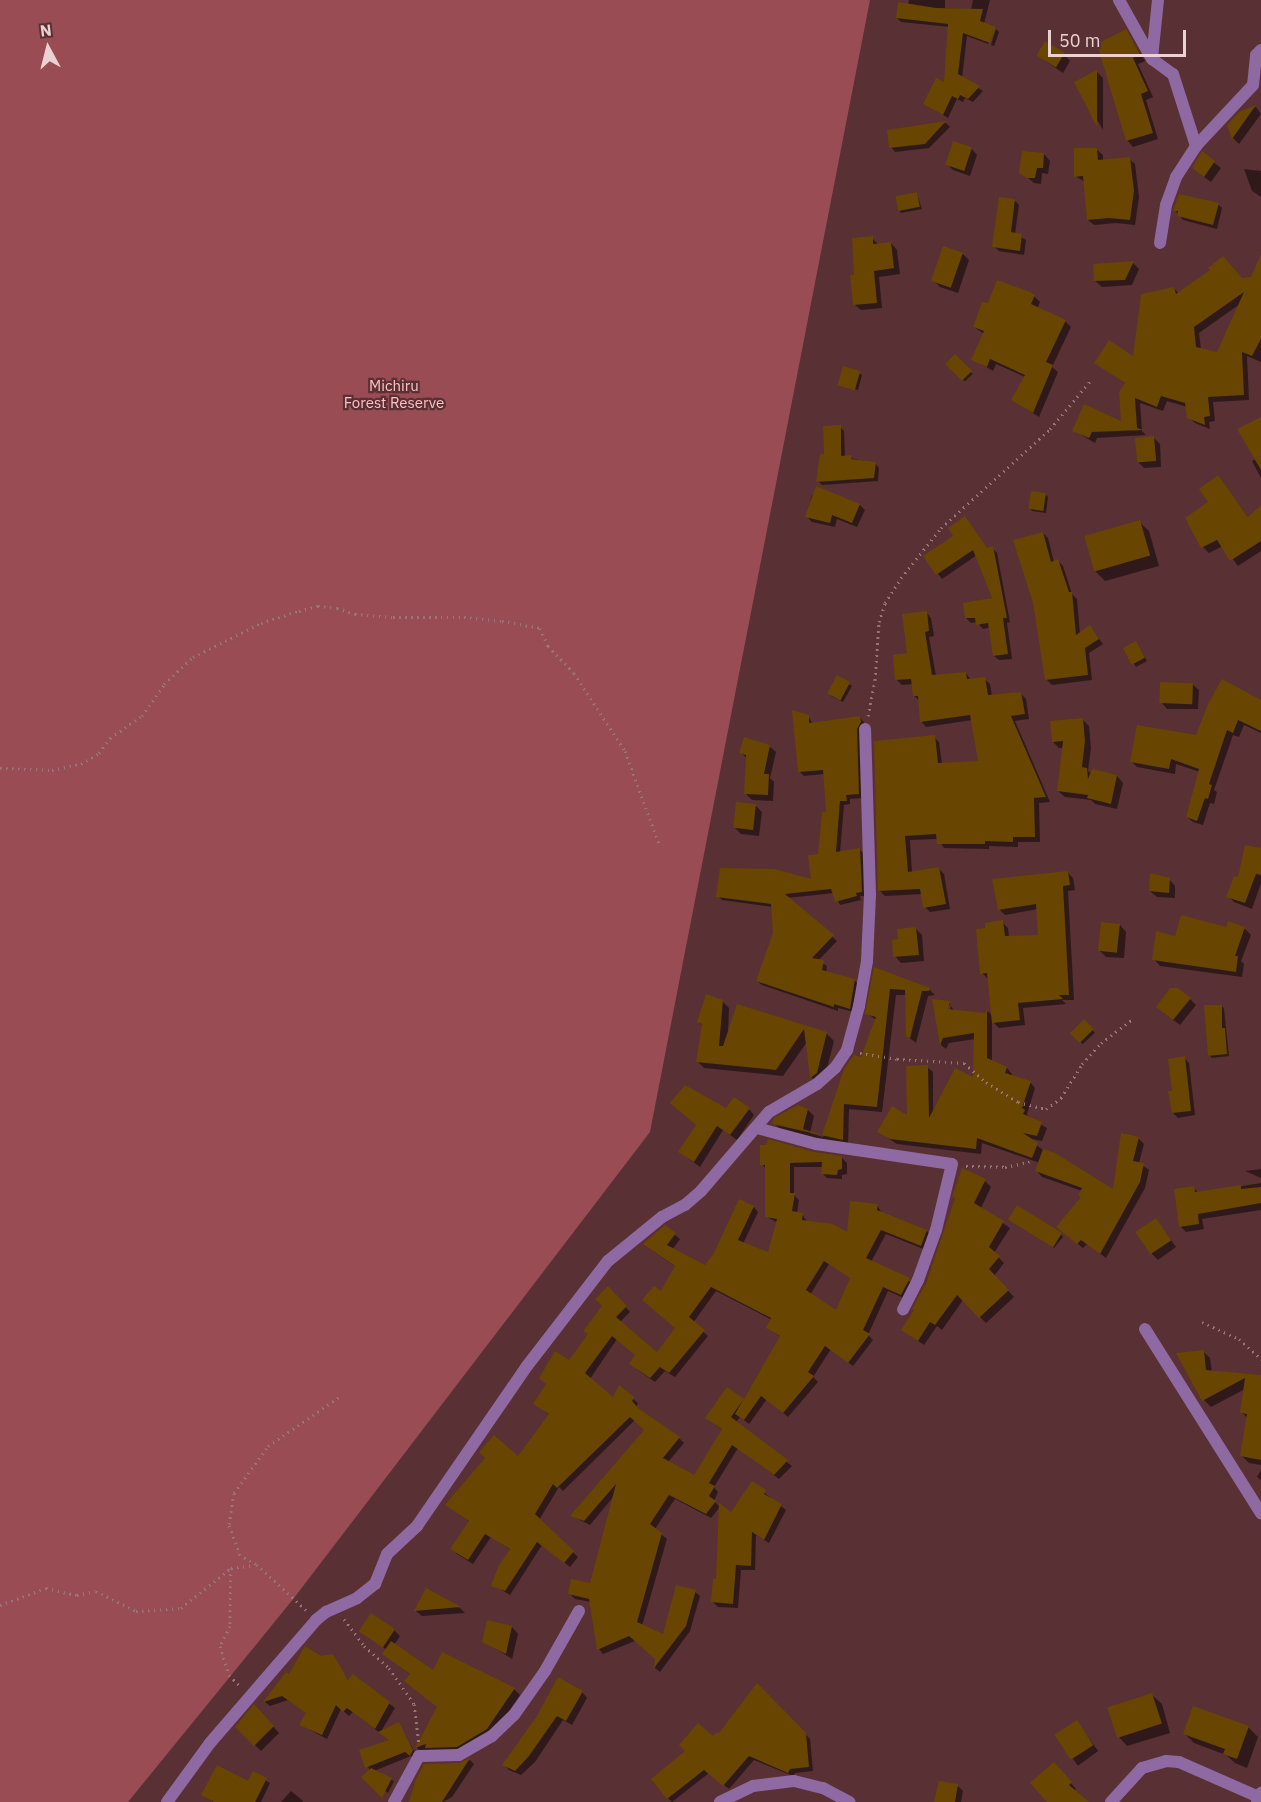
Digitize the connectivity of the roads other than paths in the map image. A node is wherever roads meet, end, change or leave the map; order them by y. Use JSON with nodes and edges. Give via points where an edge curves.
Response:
{"nodes":[{"id":1,"x":1119,"y":0,"type":"edge"},
{"id":2,"x":1158,"y":0,"type":"edge"},
{"id":3,"x":1261,"y":50,"type":"edge"},
{"id":4,"x":1152,"y":59,"type":"junction"},
{"id":5,"x":1196,"y":146,"type":"junction"},
{"id":6,"x":1160,"y":243,"type":"dead end"},
{"id":7,"x":865,"y":729,"type":"road end"},
{"id":8,"x":757,"y":1128,"type":"junction"},
{"id":9,"x":903,"y":1309,"type":"dead end"},
{"id":10,"x":1145,"y":1329,"type":"dead end"},
{"id":11,"x":1261,"y":1513,"type":"edge"},
{"id":12,"x":579,"y":1611,"type":"dead end"},
{"id":13,"x":1260,"y":1797,"type":"edge"},
{"id":14,"x":167,"y":1802,"type":"edge"},
{"id":15,"x":394,"y":1802,"type":"edge"},
{"id":16,"x":720,"y":1802,"type":"edge"},
{"id":17,"x":849,"y":1802,"type":"edge"},
{"id":18,"x":1111,"y":1802,"type":"edge"}],
"edges":[{"from":1,"to":4,"type":"street"},
{"from":2,"to":4,"type":"street"},
{"from":3,"to":5,"type":"street","via":[[1256,55],[1253,85]]},
{"from":4,"to":5,"type":"street","via":[[1173,74]]},
{"from":5,"to":6,"type":"street","via":[[1176,177],[1166,205]]},
{"from":7,"to":8,"type":"street","via":[[870,895],[867,961],[859,1006],[847,1050],[828,1077],[775,1107]]},
{"from":8,"to":9,"type":"street","via":[[816,1143],[952,1164],[936,1230]]},
{"from":8,"to":14,"type":"street","via":[[701,1191],[608,1261],[527,1366],[417,1526],[387,1554],[375,1584],[316,1620],[210,1743]]},
{"from":10,"to":11,"type":"street"},
{"from":12,"to":15,"type":"street","via":[[514,1715],[492,1736],[459,1755],[419,1756]]},
{"from":13,"to":18,"type":"street","via":[[1179,1762],[1166,1761],[1142,1768]]},
{"from":16,"to":17,"type":"street","via":[[753,1786],[794,1782],[823,1788]]}]}
